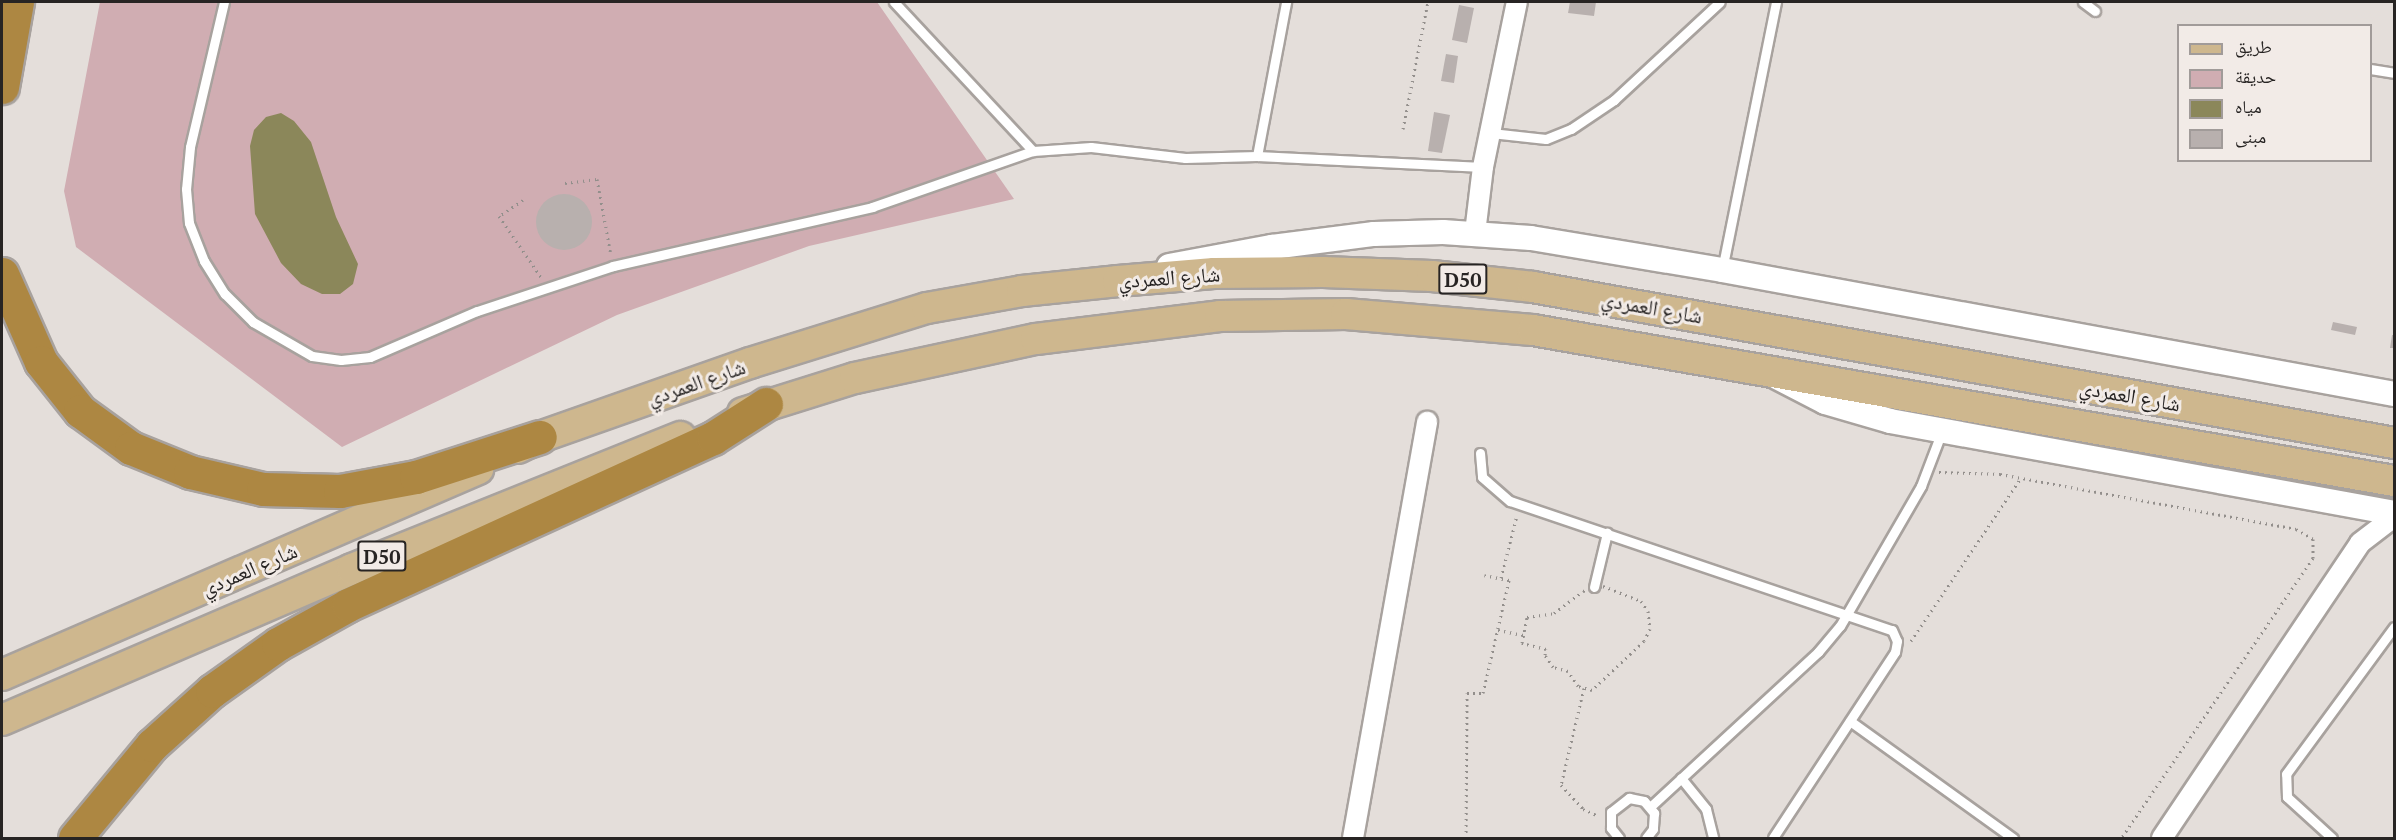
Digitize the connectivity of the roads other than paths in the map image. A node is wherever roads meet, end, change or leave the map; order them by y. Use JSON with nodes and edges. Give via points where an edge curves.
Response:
{"nodes":[{"id":1,"x":224,"y":2,"type":"edge"},
{"id":2,"x":894,"y":2,"type":"edge"},
{"id":3,"x":1286,"y":2,"type":"edge"},
{"id":4,"x":1517,"y":2,"type":"edge"},
{"id":5,"x":1720,"y":2,"type":"edge"},
{"id":6,"x":1776,"y":2,"type":"edge"},
{"id":7,"x":2082,"y":2,"type":"edge"},
{"id":8,"x":17,"y":9,"type":"edge"},
{"id":9,"x":2095,"y":11,"type":"dead end"},
{"id":10,"x":2372,"y":69,"type":"edge"},
{"id":11,"x":2394,"y":73,"type":"edge"},
{"id":12,"x":2,"y":87,"type":"edge"},
{"id":13,"x":1491,"y":133,"type":"junction"},
{"id":14,"x":1033,"y":151,"type":"junction"},
{"id":15,"x":1257,"y":156,"type":"junction"},
{"id":16,"x":1483,"y":166,"type":"junction"},
{"id":17,"x":1475,"y":233,"type":"junction"},
{"id":18,"x":1722,"y":270,"type":"junction"},
{"id":19,"x":2,"y":274,"type":"edge"},
{"id":20,"x":1118,"y":281,"type":"junction"},
{"id":21,"x":1765,"y":370,"type":"junction"},
{"id":22,"x":2394,"y":394,"type":"edge"},
{"id":23,"x":766,"y":404,"type":"junction"},
{"id":24,"x":1427,"y":422,"type":"dead end"},
{"id":25,"x":1942,"y":431,"type":"junction"},
{"id":26,"x":540,"y":437,"type":"junction"},
{"id":27,"x":2394,"y":443,"type":"edge"},
{"id":28,"x":1480,"y":453,"type":"dead end"},
{"id":29,"x":2394,"y":481,"type":"edge"},
{"id":30,"x":2345,"y":503,"type":"junction"},
{"id":31,"x":2394,"y":515,"type":"edge"},
{"id":32,"x":1606,"y":533,"type":"junction"},
{"id":33,"x":2360,"y":543,"type":"junction"},
{"id":34,"x":1594,"y":587,"type":"road end"},
{"id":35,"x":1850,"y":613,"type":"junction"},
{"id":36,"x":2394,"y":627,"type":"edge"},
{"id":37,"x":2,"y":675,"type":"edge"},
{"id":38,"x":2,"y":720,"type":"edge"},
{"id":39,"x":1850,"y":721,"type":"junction"},
{"id":40,"x":1681,"y":778,"type":"junction"},
{"id":41,"x":1650,"y":807,"type":"junction"},
{"id":42,"x":75,"y":838,"type":"edge"},
{"id":43,"x":1353,"y":838,"type":"edge"},
{"id":44,"x":1618,"y":838,"type":"edge"},
{"id":45,"x":1646,"y":838,"type":"edge"},
{"id":46,"x":1713,"y":838,"type":"edge"},
{"id":47,"x":1773,"y":838,"type":"edge"},
{"id":48,"x":2013,"y":838,"type":"edge"},
{"id":49,"x":2162,"y":838,"type":"edge"},
{"id":50,"x":2332,"y":838,"type":"edge"}],
"edges":[{"from":1,"to":14,"type":"lane","via":[[190,147],[186,189],[189,223],[204,261],[225,294],[253,322],[312,356],[341,360],[370,357],[548,286],[728,237],[872,207]]},
{"from":2,"to":14,"type":"lane"},
{"from":3,"to":15,"type":"lane"},
{"from":4,"to":13,"type":"street"},
{"from":5,"to":13,"type":"lane","via":[[1614,100],[1578,125],[1546,139]]},
{"from":6,"to":18,"type":"lane"},
{"from":7,"to":9,"type":"lane"},
{"from":8,"to":12,"type":"highway"},
{"from":10,"to":11,"type":"lane"},
{"from":13,"to":16,"type":"street"},
{"from":14,"to":15,"type":"lane","via":[[1091,147],[1185,158]]},
{"from":15,"to":16,"type":"lane"},
{"from":16,"to":17,"type":"street"},
{"from":17,"to":18,"type":"street","via":[[1531,238]]},
{"from":17,"to":20,"type":"street","via":[[1322,239],[1220,255]]},
{"from":18,"to":22,"type":"street"},
{"from":19,"to":26,"type":"highway","via":[[41,362],[80,411],[131,448],[190,472],[263,489],[340,491],[416,477]]},
{"from":20,"to":26,"type":"main road","name":"شارع العمردي","number":"D50","via":[[1022,291],[927,308],[762,359]]},
{"from":20,"to":27,"type":"main road","name":"شارع العمردي","number":"D50","via":[[1214,273],[1323,272],[1510,284]]},
{"from":21,"to":23,"type":"main road","name":"شارع العمردي","number":"D50","via":[[1492,325],[1272,314],[1128,326],[1036,339],[855,378]]},
{"from":21,"to":25,"type":"street","via":[[1804,393],[1847,410]]},
{"from":21,"to":29,"type":"main road","name":"شارع العمردي","number":"D50"},
{"from":23,"to":38,"type":"main road","name":"شارع العمردي","number":"D50","via":[[439,533]]},
{"from":23,"to":42,"type":"highway","via":[[713,438],[348,605],[278,644],[212,692],[152,745]]},
{"from":24,"to":43,"type":"street"},
{"from":25,"to":30,"type":"street"},
{"from":25,"to":35,"type":"lane","via":[[1929,470]]},
{"from":26,"to":37,"type":"main road","name":"شارع العمردي","number":"D50","via":[[415,498]]},
{"from":28,"to":32,"type":"lane","via":[[1479,471],[1486,483],[1519,504]]},
{"from":30,"to":31,"type":"street"},
{"from":30,"to":33,"type":"street","via":[[2357,521]]},
{"from":31,"to":33,"type":"street"},
{"from":32,"to":34,"type":"lane"},
{"from":32,"to":35,"type":"lane"},
{"from":33,"to":49,"type":"street"},
{"from":35,"to":39,"type":"lane","via":[[1892,630],[1897,647]]},
{"from":35,"to":40,"type":"lane","via":[[1818,652]]},
{"from":36,"to":50,"type":"lane","via":[[2286,774],[2287,797]]},
{"from":39,"to":47,"type":"lane"},
{"from":39,"to":48,"type":"lane"},
{"from":40,"to":41,"type":"lane"},
{"from":40,"to":46,"type":"lane","via":[[1706,809]]},
{"from":41,"to":44,"type":"lane","via":[[1637,798],[1622,801],[1609,820]]},
{"from":41,"to":45,"type":"lane","via":[[1655,821]]}]}
